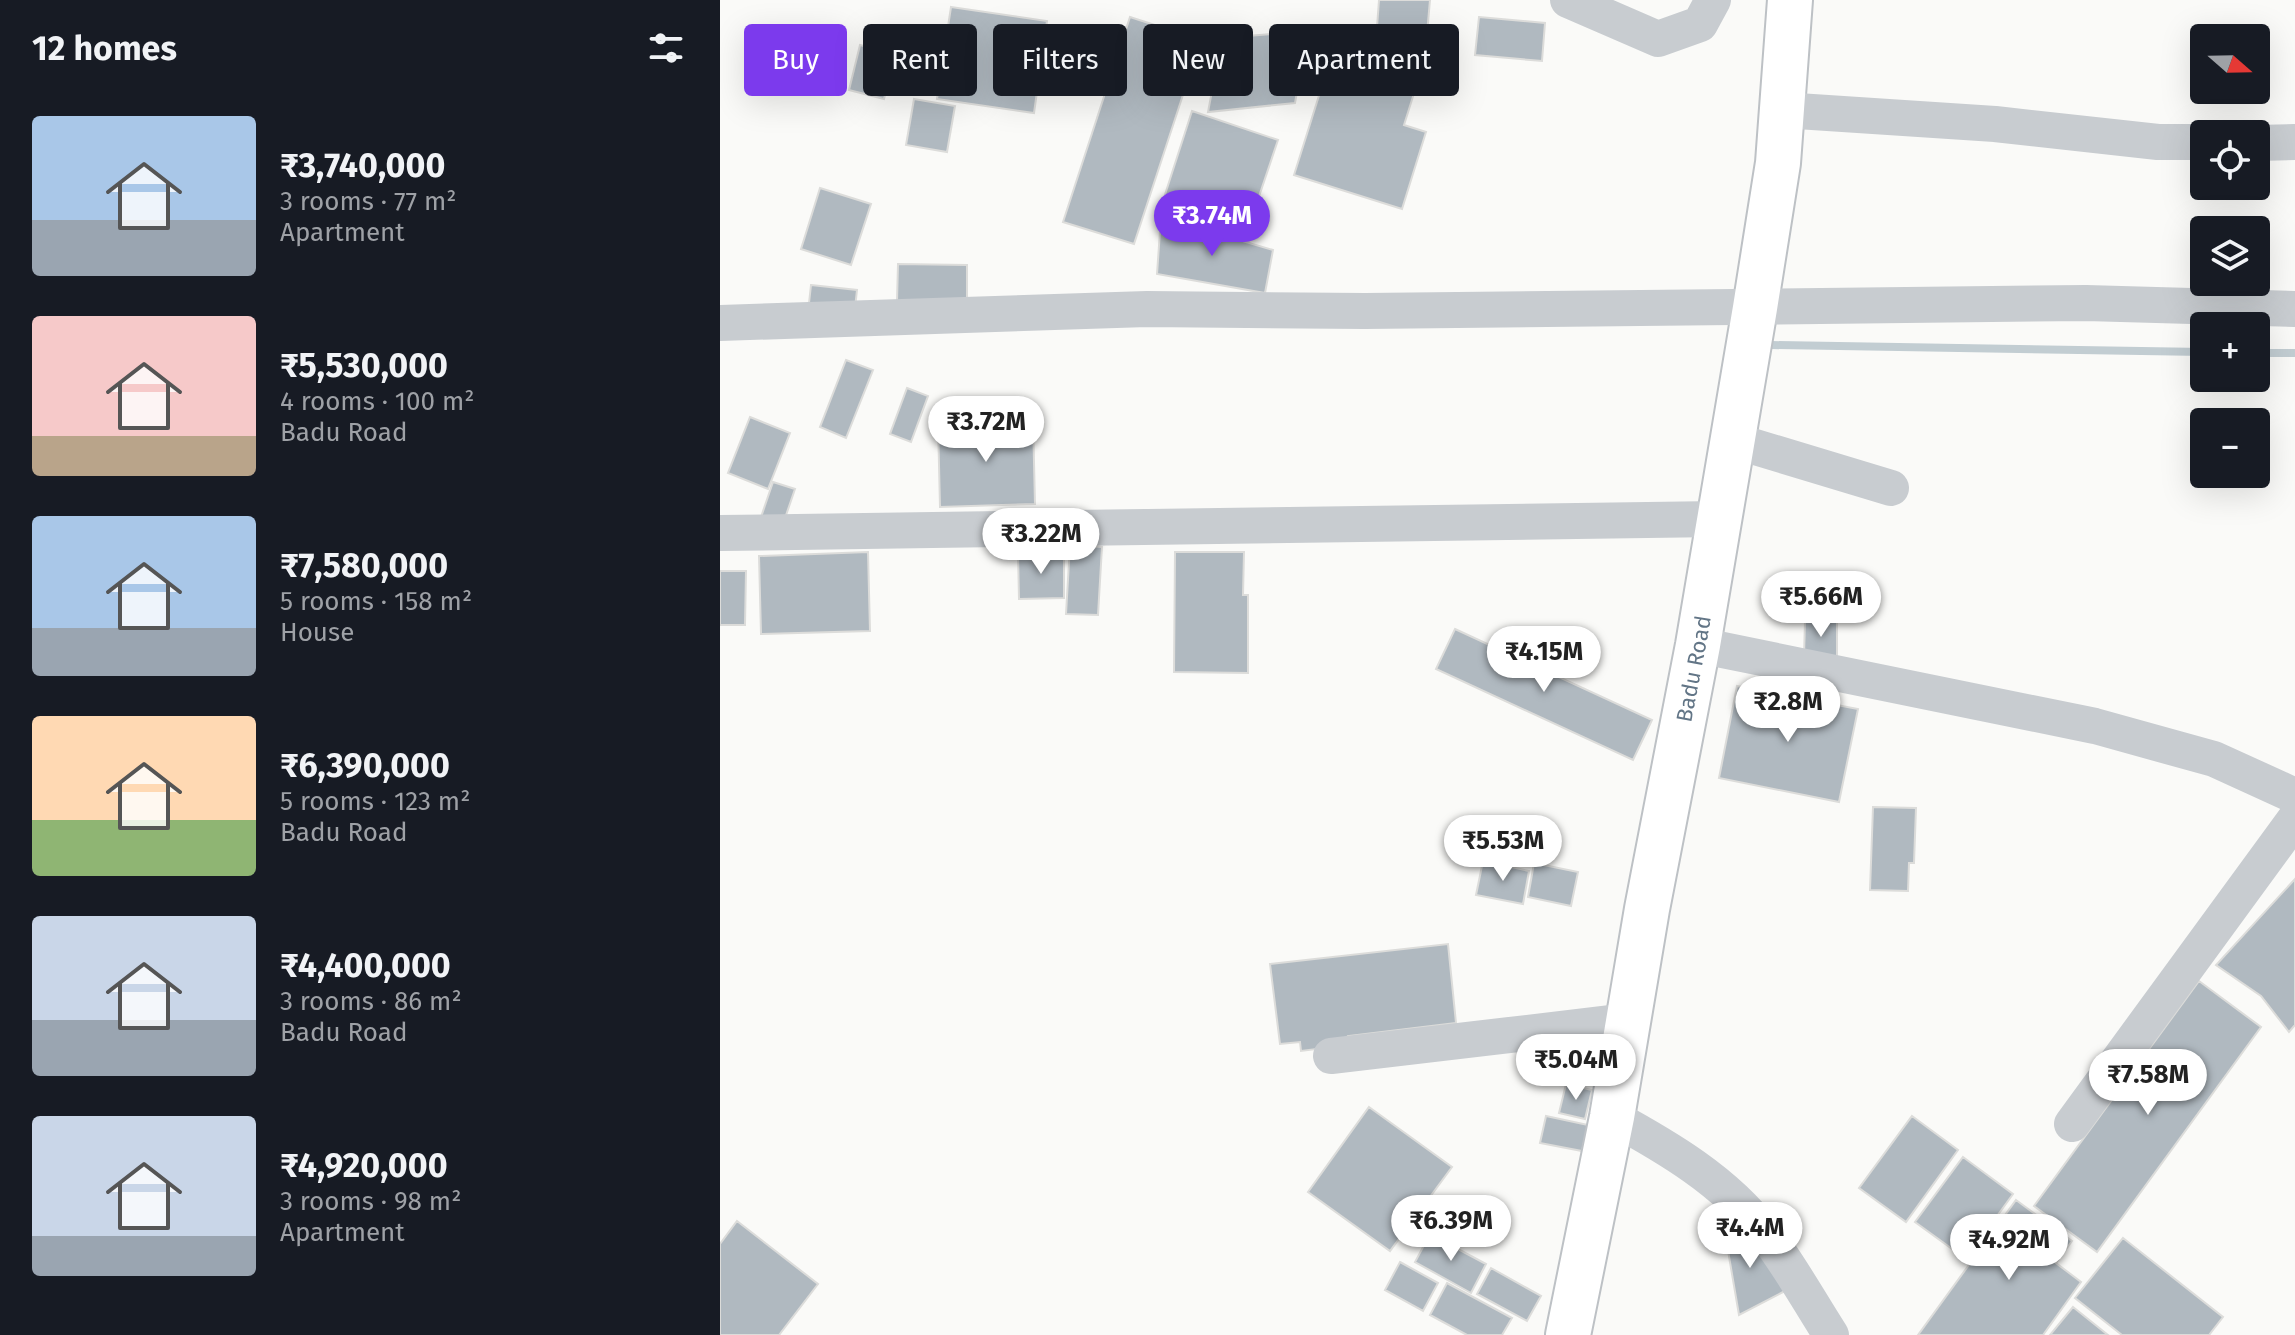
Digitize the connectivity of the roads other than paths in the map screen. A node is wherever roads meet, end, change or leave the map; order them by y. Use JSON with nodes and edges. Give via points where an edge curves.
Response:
{"nodes":[{"id":1,"x":1568,"y":0,"type":"edge"},
{"id":2,"x":1713,"y":0,"type":"edge"},
{"id":3,"x":1790,"y":0,"type":"edge"},
{"id":4,"x":1782,"y":110,"type":"junction"},
{"id":5,"x":2190,"y":142,"type":"edge"},
{"id":6,"x":2295,"y":142,"type":"edge"},
{"id":7,"x":2270,"y":143,"type":"edge"},
{"id":8,"x":1755,"y":308,"type":"junction"},
{"id":9,"x":2295,"y":309,"type":"edge"},
{"id":10,"x":720,"y":323,"type":"edge"},
{"id":11,"x":1732,"y":440,"type":"junction"},
{"id":12,"x":1891,"y":488,"type":"dead end"},
{"id":13,"x":1718,"y":519,"type":"junction"},
{"id":14,"x":720,"y":533,"type":"edge"},
{"id":15,"x":1698,"y":645,"type":"junction"},
{"id":16,"x":2295,"y":796,"type":"edge"},
{"id":17,"x":2295,"y":819,"type":"edge"},
{"id":18,"x":1628,"y":1021,"type":"junction"},
{"id":19,"x":1331,"y":1056,"type":"dead end"},
{"id":20,"x":1612,"y":1117,"type":"junction"},
{"id":21,"x":2072,"y":1124,"type":"dead end"},
{"id":22,"x":1568,"y":1335,"type":"edge"},
{"id":23,"x":1831,"y":1335,"type":"edge"}],
"edges":[{"from":1,"to":2,"type":"street","via":[[1658,39],[1700,24]]},
{"from":3,"to":4,"type":"main road","name":"Badu Road"},
{"from":4,"to":5,"type":"street"},
{"from":4,"to":8,"type":"main road","name":"Badu Road"},
{"from":6,"to":7,"type":"street"},
{"from":8,"to":9,"type":"street","via":[[2086,303]]},
{"from":8,"to":10,"type":"street","via":[[1147,309]]},
{"from":8,"to":11,"type":"main road","name":"Badu Road"},
{"from":11,"to":12,"type":"street"},
{"from":11,"to":13,"type":"main road","name":"Badu Road"},
{"from":13,"to":14,"type":"street"},
{"from":13,"to":15,"type":"main road","name":"Badu Road"},
{"from":15,"to":16,"type":"street","via":[[2095,726],[2214,759]]},
{"from":15,"to":18,"type":"main road","name":"Badu Road"},
{"from":17,"to":21,"type":"street"},
{"from":18,"to":19,"type":"street"},
{"from":18,"to":20,"type":"main road","name":"Badu Road"},
{"from":20,"to":22,"type":"main road","name":"Badu Road"},
{"from":20,"to":23,"type":"street","via":[[1696,1168],[1730,1197],[1763,1230]]}]}
